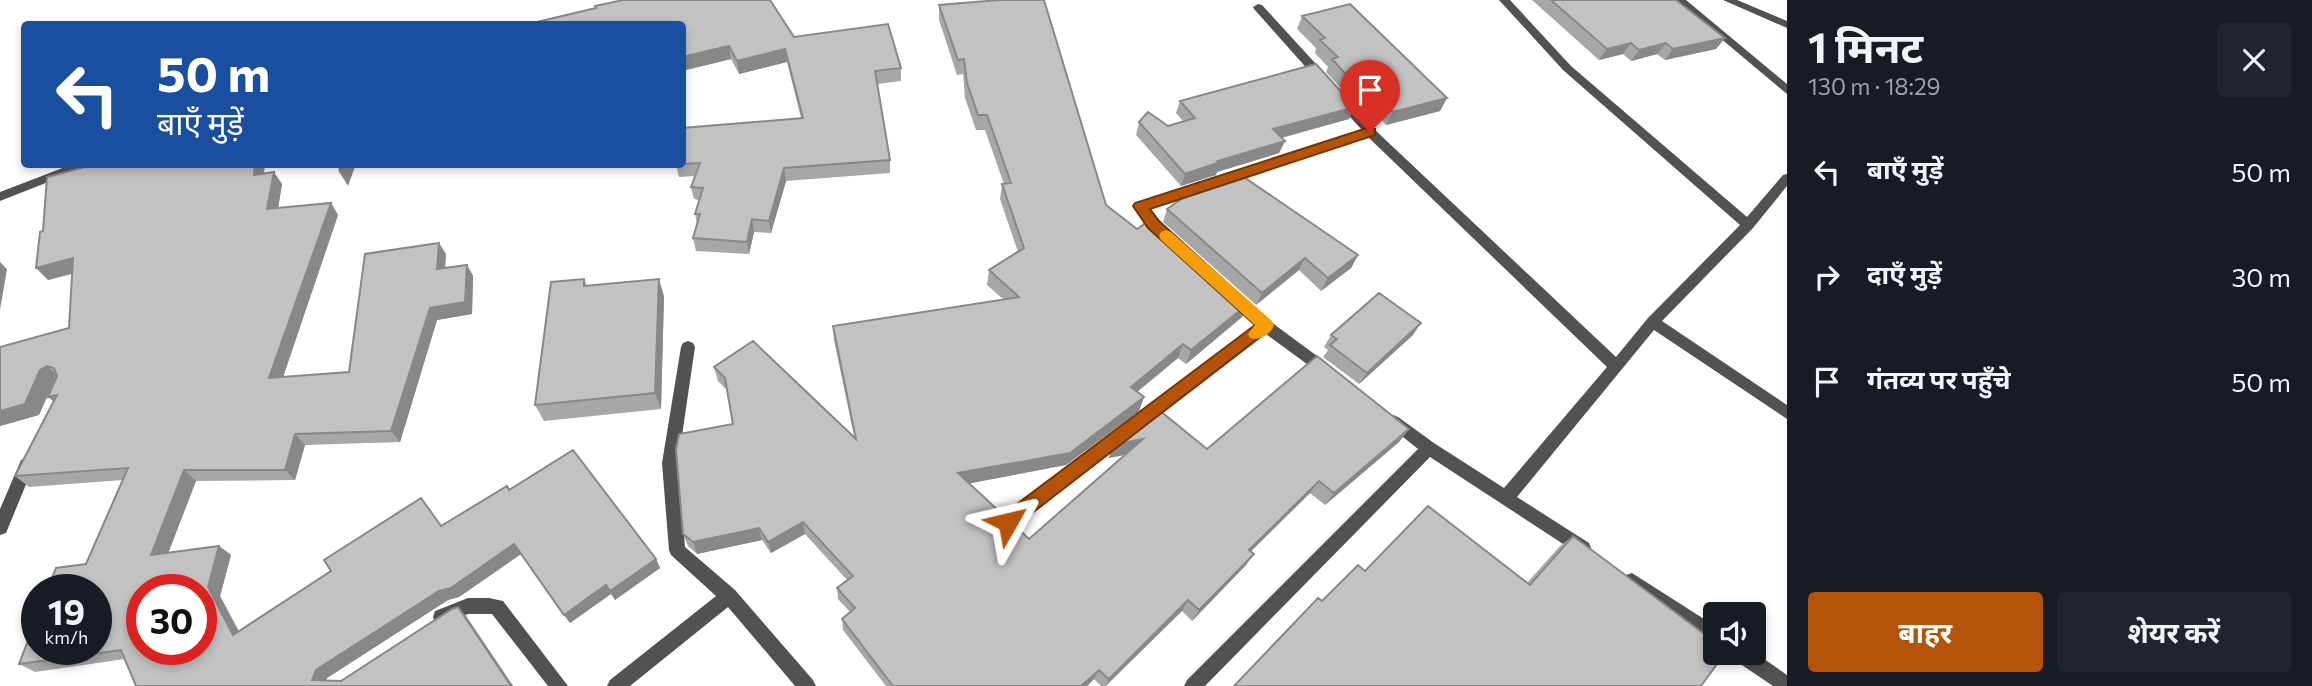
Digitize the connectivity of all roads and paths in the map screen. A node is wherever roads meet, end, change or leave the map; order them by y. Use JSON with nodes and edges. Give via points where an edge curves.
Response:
{"nodes":[{"id":1,"x":1503,"y":0,"type":"edge"},
{"id":2,"x":1679,"y":0,"type":"edge"},
{"id":3,"x":1728,"y":0,"type":"edge"},
{"id":4,"x":1258,"y":7,"type":"dead end"},
{"id":5,"x":1787,"y":25,"type":"edge"},
{"id":6,"x":1787,"y":90,"type":"edge"},
{"id":7,"x":1370,"y":132,"type":"junction"},
{"id":8,"x":76,"y":168,"type":"edge"},
{"id":9,"x":1787,"y":177,"type":"edge"},
{"id":10,"x":0,"y":197,"type":"edge"},
{"id":11,"x":1748,"y":225,"type":"junction"},
{"id":12,"x":1174,"y":243,"type":"edge"},
{"id":13,"x":1225,"y":289,"type":"edge"},
{"id":14,"x":1653,"y":322,"type":"junction"},
{"id":15,"x":1266,"y":326,"type":"junction"},
{"id":16,"x":688,"y":347,"type":"dead end"},
{"id":17,"x":1616,"y":366,"type":"junction"},
{"id":18,"x":1342,"y":383,"type":"edge"},
{"id":19,"x":1787,"y":413,"type":"edge"},
{"id":20,"x":1386,"y":415,"type":"edge"},
{"id":21,"x":1429,"y":448,"type":"junction"},
{"id":22,"x":30,"y":456,"type":"edge"},
{"id":23,"x":1507,"y":497,"type":"junction"},
{"id":24,"x":1008,"y":522,"type":"edge"},
{"id":25,"x":0,"y":528,"type":"edge"},
{"id":26,"x":1600,"y":559,"type":"edge"},
{"id":27,"x":1623,"y":574,"type":"edge"},
{"id":28,"x":729,"y":596,"type":"junction"},
{"id":29,"x":1703,"y":628,"type":"edge"},
{"id":30,"x":422,"y":629,"type":"edge"},
{"id":31,"x":1758,"y":665,"type":"edge"},
{"id":32,"x":1787,"y":685,"type":"edge"},
{"id":33,"x":559,"y":686,"type":"edge"},
{"id":34,"x":616,"y":686,"type":"edge"},
{"id":35,"x":807,"y":686,"type":"edge"},
{"id":36,"x":1194,"y":686,"type":"edge"}],
"edges":[{"from":1,"to":11,"type":"street","via":[[1567,68]]},
{"from":2,"to":6,"type":"street"},
{"from":3,"to":5,"type":"street"},
{"from":4,"to":7,"type":"street"},
{"from":7,"to":12,"type":"street","via":[[1140,206]]},
{"from":7,"to":17,"type":"street"},
{"from":8,"to":10,"type":"street"},
{"from":9,"to":11,"type":"street"},
{"from":11,"to":14,"type":"street"},
{"from":13,"to":15,"type":"street"},
{"from":14,"to":17,"type":"street"},
{"from":14,"to":19,"type":"street"},
{"from":15,"to":18,"type":"street"},
{"from":15,"to":24,"type":"street"},
{"from":16,"to":28,"type":"street","via":[[670,463],[677,550]]},
{"from":17,"to":23,"type":"street"},
{"from":20,"to":21,"type":"street"},
{"from":21,"to":23,"type":"street"},
{"from":21,"to":36,"type":"street"},
{"from":22,"to":25,"type":"street"},
{"from":23,"to":26,"type":"street"},
{"from":27,"to":29,"type":"street"},
{"from":28,"to":34,"type":"street"},
{"from":28,"to":35,"type":"street"},
{"from":30,"to":33,"type":"street","via":[[454,608],[477,603],[497,607]]},
{"from":31,"to":32,"type":"street"}]}
